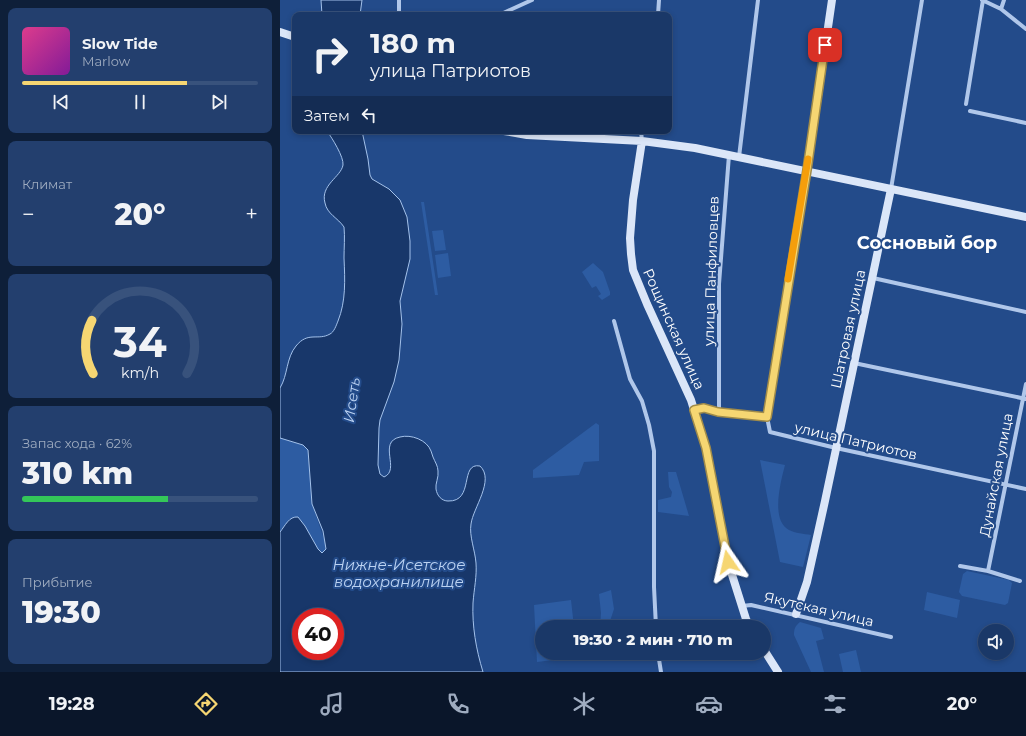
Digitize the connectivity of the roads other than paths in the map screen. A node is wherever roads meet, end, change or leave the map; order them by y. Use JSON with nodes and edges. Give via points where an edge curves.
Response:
{"nodes":[{"id":1,"x":399,"y":0,"type":"edge"},
{"id":2,"x":532,"y":0,"type":"edge"},
{"id":3,"x":659,"y":0,"type":"edge"},
{"id":4,"x":758,"y":0,"type":"edge"},
{"id":5,"x":832,"y":0,"type":"edge"},
{"id":6,"x":922,"y":0,"type":"edge"},
{"id":7,"x":983,"y":0,"type":"edge"},
{"id":8,"x":1004,"y":0,"type":"edge"},
{"id":9,"x":1001,"y":9,"type":"junction"},
{"id":10,"x":399,"y":12,"type":"edge"},
{"id":11,"x":506,"y":12,"type":"edge"},
{"id":12,"x":658,"y":12,"type":"edge"},
{"id":13,"x":1026,"y":29,"type":"edge"},
{"id":14,"x":280,"y":32,"type":"edge"},
{"id":15,"x":292,"y":36,"type":"edge"},
{"id":16,"x":966,"y":104,"type":"dead end"},
{"id":17,"x":970,"y":111,"type":"dead end"},
{"id":18,"x":1026,"y":123,"type":"edge"},
{"id":19,"x":520,"y":134,"type":"edge"},
{"id":20,"x":641,"y":134,"type":"edge"},
{"id":21,"x":642,"y":141,"type":"junction"},
{"id":22,"x":729,"y":155,"type":"junction"},
{"id":23,"x":739,"y":157,"type":"junction"},
{"id":24,"x":807,"y":170,"type":"junction"},
{"id":25,"x":892,"y":189,"type":"junction"},
{"id":26,"x":1026,"y":217,"type":"edge"},
{"id":27,"x":872,"y":278,"type":"junction"},
{"id":28,"x":1026,"y":312,"type":"edge"},
{"id":29,"x":614,"y":321,"type":"dead end"},
{"id":30,"x":854,"y":363,"type":"junction"},
{"id":31,"x":1026,"y":384,"type":"edge"},
{"id":32,"x":1024,"y":399,"type":"edge"},
{"id":33,"x":694,"y":410,"type":"junction"},
{"id":34,"x":718,"y":412,"type":"junction"},
{"id":35,"x":767,"y":417,"type":"junction"},
{"id":36,"x":836,"y":448,"type":"junction"},
{"id":37,"x":1005,"y":485,"type":"junction"},
{"id":38,"x":1026,"y":489,"type":"edge"},
{"id":39,"x":960,"y":566,"type":"dead end"},
{"id":40,"x":988,"y":571,"type":"junction"},
{"id":41,"x":1020,"y":581,"type":"dead end"},
{"id":42,"x":742,"y":606,"type":"junction"},
{"id":43,"x":796,"y":614,"type":"junction"},
{"id":44,"x":656,"y":620,"type":"edge"},
{"id":45,"x":746,"y":620,"type":"edge"},
{"id":46,"x":891,"y":637,"type":"dead end"},
{"id":47,"x":659,"y":660,"type":"edge"},
{"id":48,"x":770,"y":660,"type":"edge"},
{"id":49,"x":661,"y":672,"type":"edge"},
{"id":50,"x":778,"y":672,"type":"edge"}],
"edges":[{"from":1,"to":10,"type":"street"},
{"from":2,"to":11,"type":"street"},
{"from":3,"to":12,"type":"street"},
{"from":4,"to":23,"type":"street"},
{"from":5,"to":24,"type":"street"},
{"from":6,"to":25,"type":"street","name":"Шатровая улица"},
{"from":7,"to":9,"type":"street"},
{"from":7,"to":16,"type":"street"},
{"from":8,"to":9,"type":"street"},
{"from":9,"to":13,"type":"street"},
{"from":14,"to":15,"type":"street"},
{"from":17,"to":18,"type":"street"},
{"from":19,"to":21,"type":"street"},
{"from":20,"to":21,"type":"street","name":"Рощинская улица"},
{"from":21,"to":22,"type":"street"},
{"from":21,"to":33,"type":"street","name":"Рощинская улица","via":[[630,238],[634,270]]},
{"from":22,"to":23,"type":"street"},
{"from":22,"to":34,"type":"street","name":"улица Панфиловцев","via":[[719,284]]},
{"from":23,"to":24,"type":"street"},
{"from":24,"to":25,"type":"street"},
{"from":24,"to":35,"type":"street"},
{"from":25,"to":26,"type":"street"},
{"from":25,"to":27,"type":"street","name":"Шатровая улица"},
{"from":27,"to":28,"type":"street"},
{"from":27,"to":30,"type":"street","name":"Шатровая улица"},
{"from":29,"to":44,"type":"street","via":[[630,379],[642,401],[654,451]]},
{"from":30,"to":32,"type":"street"},
{"from":30,"to":36,"type":"street","name":"Шатровая улица"},
{"from":31,"to":32,"type":"street","name":"Дунайская улица"},
{"from":32,"to":37,"type":"street","name":"Дунайская улица"},
{"from":33,"to":34,"type":"street","via":[[704,408]]},
{"from":33,"to":42,"type":"street","name":"Рощинская улица","via":[[706,448],[728,562]]},
{"from":34,"to":35,"type":"street"},
{"from":35,"to":36,"type":"street","name":"улица Патриотов","via":[[770,432]]},
{"from":36,"to":37,"type":"street","name":"улица Патриотов"},
{"from":36,"to":43,"type":"street","name":"Шатровая улица","via":[[807,582]]},
{"from":37,"to":38,"type":"street","name":"улица Патриотов"},
{"from":37,"to":40,"type":"street","name":"Дунайская улица"},
{"from":39,"to":40,"type":"street"},
{"from":40,"to":41,"type":"street"},
{"from":42,"to":43,"type":"street","name":"Якутская улица","via":[[751,604]]},
{"from":42,"to":45,"type":"street","name":"Рощинская улица"},
{"from":43,"to":46,"type":"street","name":"Якутская улица"},
{"from":47,"to":49,"type":"street"},
{"from":48,"to":50,"type":"street"}]}
